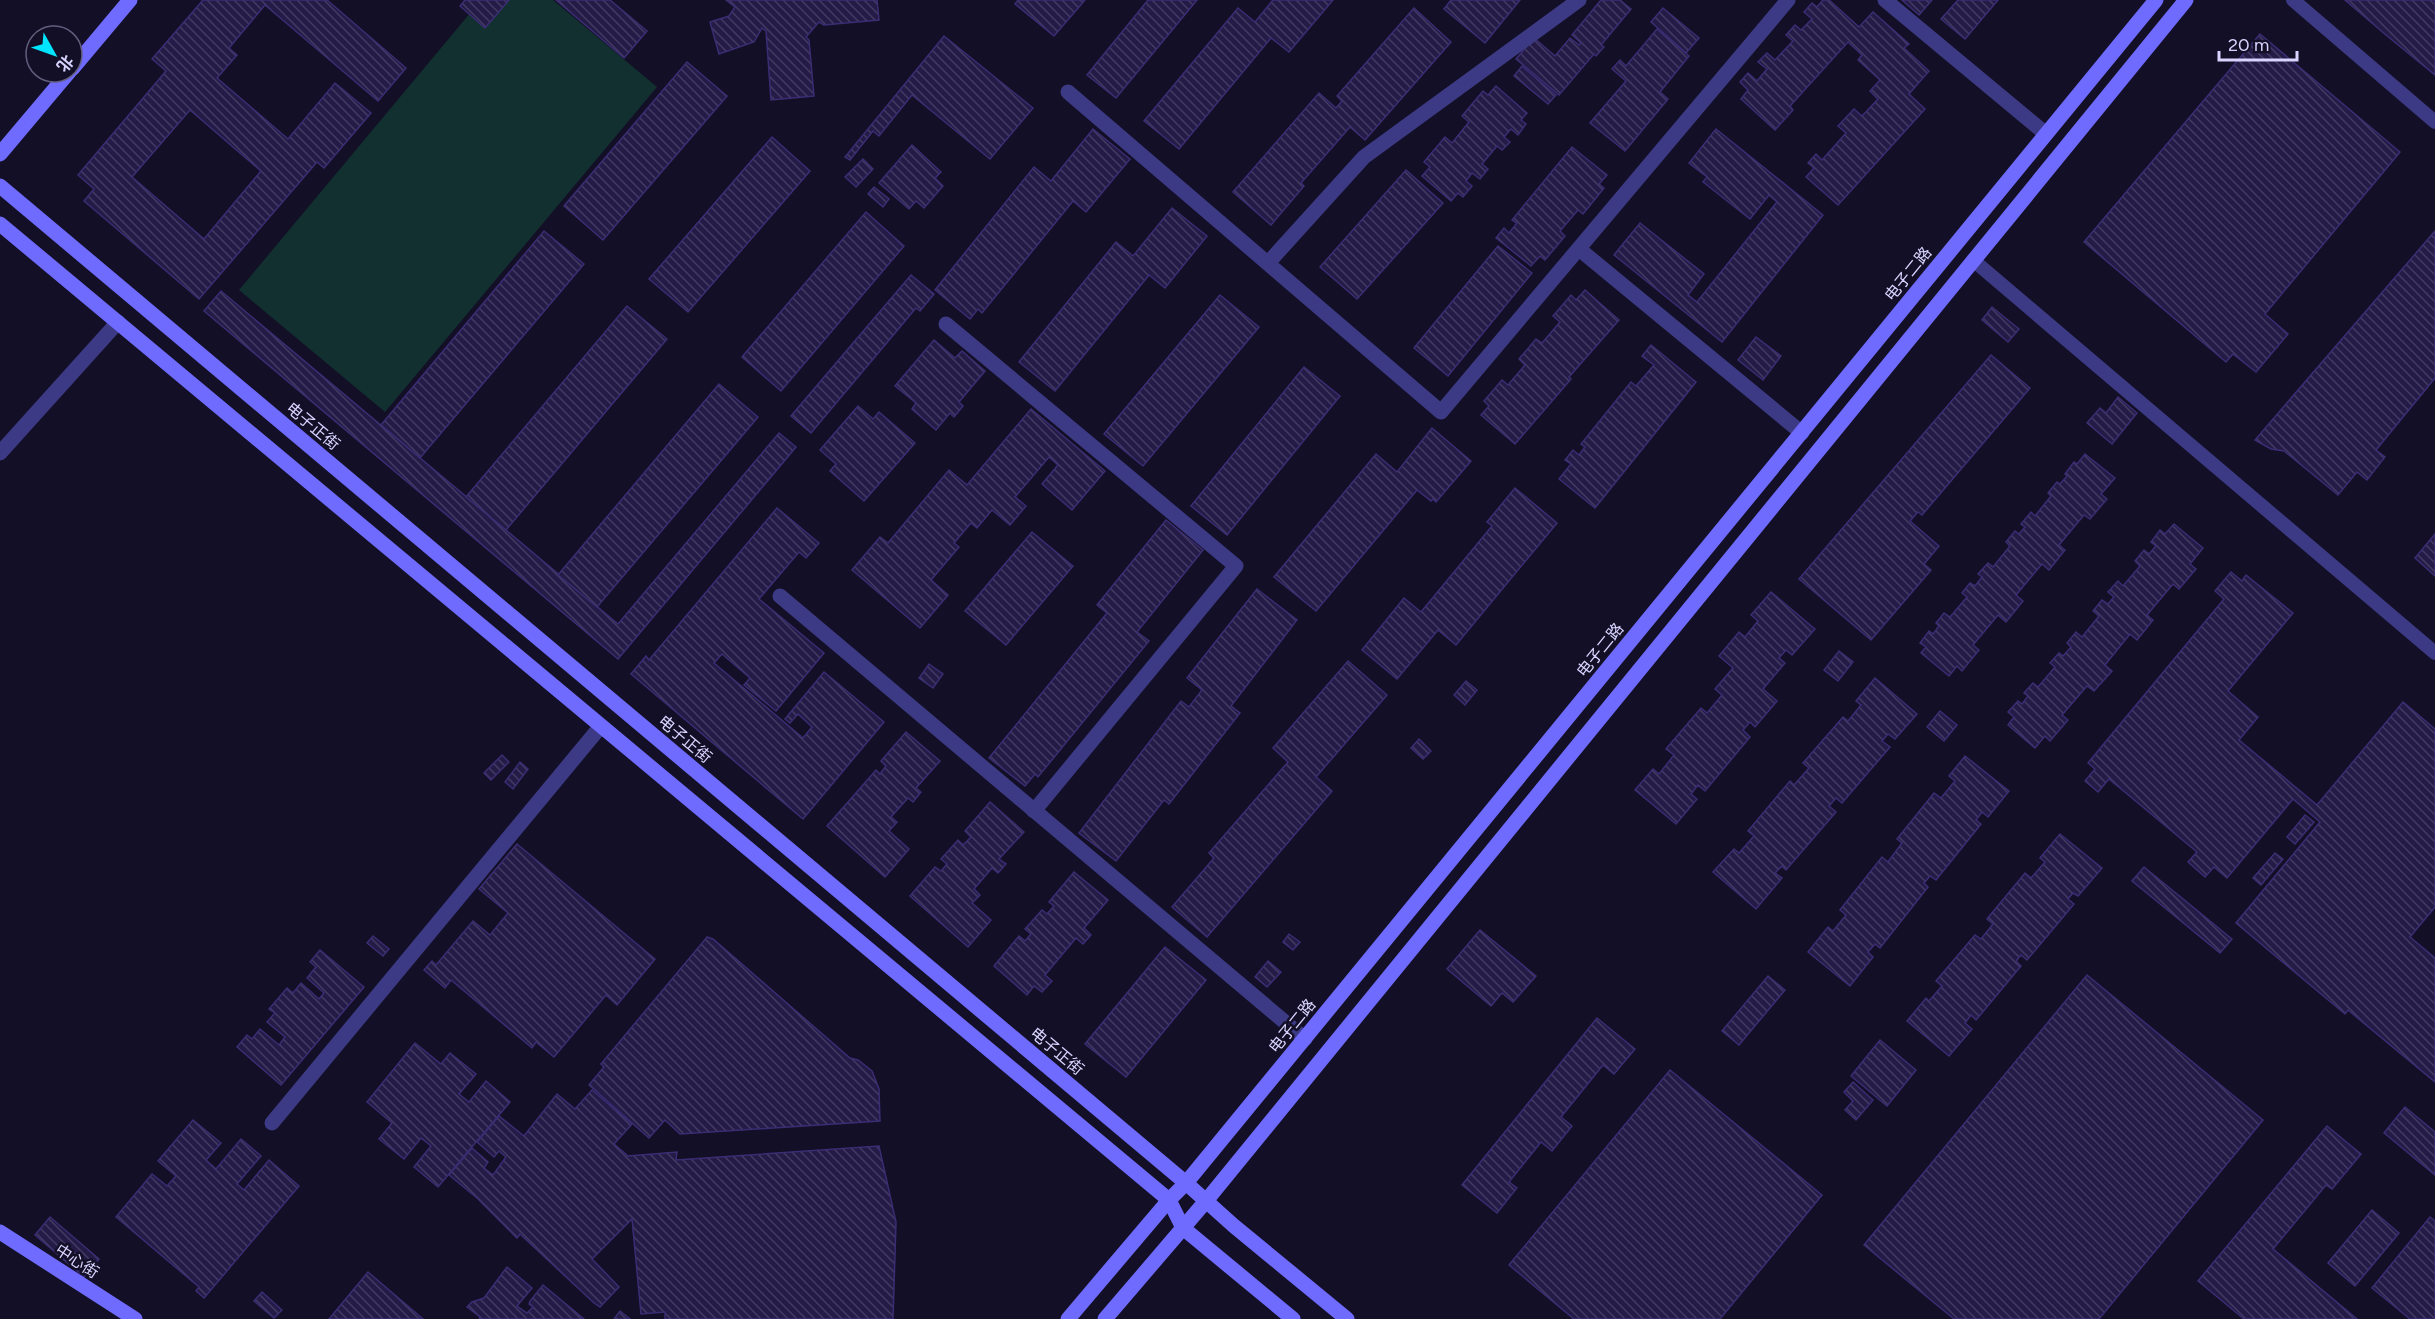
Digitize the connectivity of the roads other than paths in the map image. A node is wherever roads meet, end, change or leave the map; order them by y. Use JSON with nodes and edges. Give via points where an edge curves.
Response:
{"nodes":[{"id":1,"x":130,"y":0,"type":"edge"},
{"id":2,"x":1579,"y":0,"type":"edge"},
{"id":3,"x":1788,"y":0,"type":"edge"},
{"id":4,"x":1885,"y":0,"type":"edge"},
{"id":5,"x":2156,"y":0,"type":"edge"},
{"id":6,"x":2186,"y":0,"type":"edge"},
{"id":7,"x":2293,"y":0,"type":"edge"},
{"id":8,"x":84,"y":55,"type":"edge"},
{"id":9,"x":59,"y":84,"type":"edge"},
{"id":10,"x":1068,"y":92,"type":"dead end"},
{"id":11,"x":2435,"y":122,"type":"edge"},
{"id":12,"x":2046,"y":134,"type":"junction"},
{"id":13,"x":0,"y":154,"type":"edge"},
{"id":14,"x":0,"y":186,"type":"edge"},
{"id":15,"x":0,"y":224,"type":"edge"},
{"id":16,"x":1579,"y":249,"type":"junction"},
{"id":17,"x":1973,"y":260,"type":"junction"},
{"id":18,"x":1268,"y":263,"type":"junction"},
{"id":19,"x":118,"y":322,"type":"junction"},
{"id":20,"x":946,"y":324,"type":"dead end"},
{"id":21,"x":1802,"y":433,"type":"junction"},
{"id":22,"x":0,"y":453,"type":"edge"},
{"id":23,"x":780,"y":596,"type":"dead end"},
{"id":24,"x":2435,"y":653,"type":"edge"},
{"id":25,"x":601,"y":726,"type":"junction"},
{"id":26,"x":1034,"y":811,"type":"junction"},
{"id":27,"x":1305,"y":1039,"type":"junction"},
{"id":28,"x":272,"y":1123,"type":"dead end"},
{"id":29,"x":1186,"y":1183,"type":"junction"},
{"id":30,"x":1169,"y":1200,"type":"junction"},
{"id":31,"x":1206,"y":1201,"type":"junction"},
{"id":32,"x":1183,"y":1228,"type":"junction"},
{"id":33,"x":0,"y":1232,"type":"edge"},
{"id":34,"x":135,"y":1319,"type":"edge"},
{"id":35,"x":1068,"y":1319,"type":"edge"},
{"id":36,"x":1105,"y":1319,"type":"edge"},
{"id":37,"x":1293,"y":1319,"type":"edge"},
{"id":38,"x":1347,"y":1319,"type":"edge"}],
"edges":[{"from":1,"to":8,"type":"main road"},
{"from":2,"to":18,"type":"street","via":[[1364,157]]},
{"from":3,"to":16,"type":"street"},
{"from":4,"to":12,"type":"street"},
{"from":5,"to":12,"type":"main road","name":"电子二路"},
{"from":6,"to":17,"type":"main road"},
{"from":7,"to":11,"type":"lane"},
{"from":9,"to":13,"type":"main road"},
{"from":10,"to":18,"type":"street"},
{"from":12,"to":21,"type":"main road","name":"电子二路"},
{"from":14,"to":29,"type":"main road","name":"电子正街"},
{"from":15,"to":19,"type":"main road"},
{"from":16,"to":18,"type":"street","via":[[1441,412]]},
{"from":16,"to":21,"type":"street"},
{"from":17,"to":24,"type":"lane"},
{"from":17,"to":31,"type":"main road"},
{"from":19,"to":22,"type":"street"},
{"from":19,"to":25,"type":"main road"},
{"from":20,"to":26,"type":"street","via":[[1236,566]]},
{"from":21,"to":27,"type":"main road","name":"电子二路"},
{"from":23,"to":26,"type":"street"},
{"from":25,"to":28,"type":"street"},
{"from":25,"to":30,"type":"main road"},
{"from":26,"to":27,"type":"street"},
{"from":27,"to":29,"type":"main road","name":"电子二路"},
{"from":29,"to":30,"type":"main road","name":"电子二路"},
{"from":29,"to":31,"type":"main road","name":"电子正街"},
{"from":30,"to":32,"type":"main road"},
{"from":30,"to":35,"type":"main road","name":"电子二路"},
{"from":31,"to":32,"type":"main road"},
{"from":31,"to":38,"type":"main road","name":"电子正街"},
{"from":32,"to":36,"type":"main road"},
{"from":32,"to":37,"type":"main road"},
{"from":33,"to":34,"type":"main road","name":"中心街"}]}
